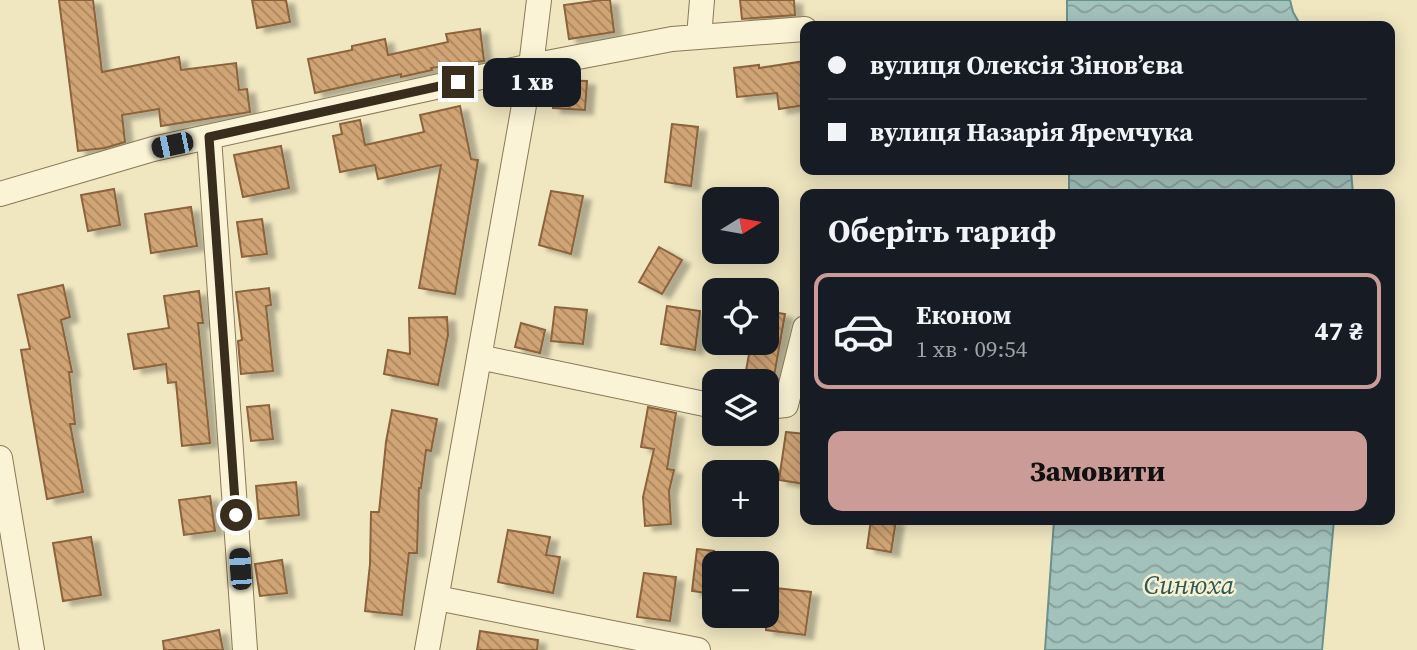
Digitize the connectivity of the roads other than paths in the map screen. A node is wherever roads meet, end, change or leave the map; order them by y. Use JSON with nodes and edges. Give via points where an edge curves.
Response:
{"nodes":[{"id":1,"x":539,"y":0,"type":"edge"},
{"id":2,"x":702,"y":0,"type":"edge"},
{"id":3,"x":800,"y":29,"type":"edge"},
{"id":4,"x":699,"y":37,"type":"junction"},
{"id":5,"x":531,"y":66,"type":"junction"},
{"id":6,"x":209,"y":137,"type":"junction"},
{"id":7,"x":0,"y":194,"type":"edge"},
{"id":8,"x":800,"y":341,"type":"edge"},
{"id":9,"x":479,"y":357,"type":"junction"},
{"id":10,"x":779,"y":398,"type":"edge"},
{"id":11,"x":702,"y":403,"type":"edge"},
{"id":12,"x":0,"y":458,"type":"edge"},
{"id":13,"x":437,"y":598,"type":"junction"},
{"id":14,"x":32,"y":650,"type":"edge"},
{"id":15,"x":245,"y":650,"type":"edge"},
{"id":16,"x":427,"y":650,"type":"edge"},
{"id":17,"x":698,"y":650,"type":"edge"}],
"edges":[{"from":1,"to":5,"type":"street"},
{"from":2,"to":4,"type":"street"},
{"from":3,"to":4,"type":"street"},
{"from":4,"to":5,"type":"street","via":[[672,38]]},
{"from":5,"to":6,"type":"street"},
{"from":5,"to":9,"type":"street"},
{"from":6,"to":7,"type":"street"},
{"from":6,"to":15,"type":"street"},
{"from":8,"to":10,"type":"street"},
{"from":9,"to":11,"type":"street"},
{"from":9,"to":13,"type":"street"},
{"from":12,"to":14,"type":"street"},
{"from":13,"to":16,"type":"street"},
{"from":13,"to":17,"type":"street"}]}
